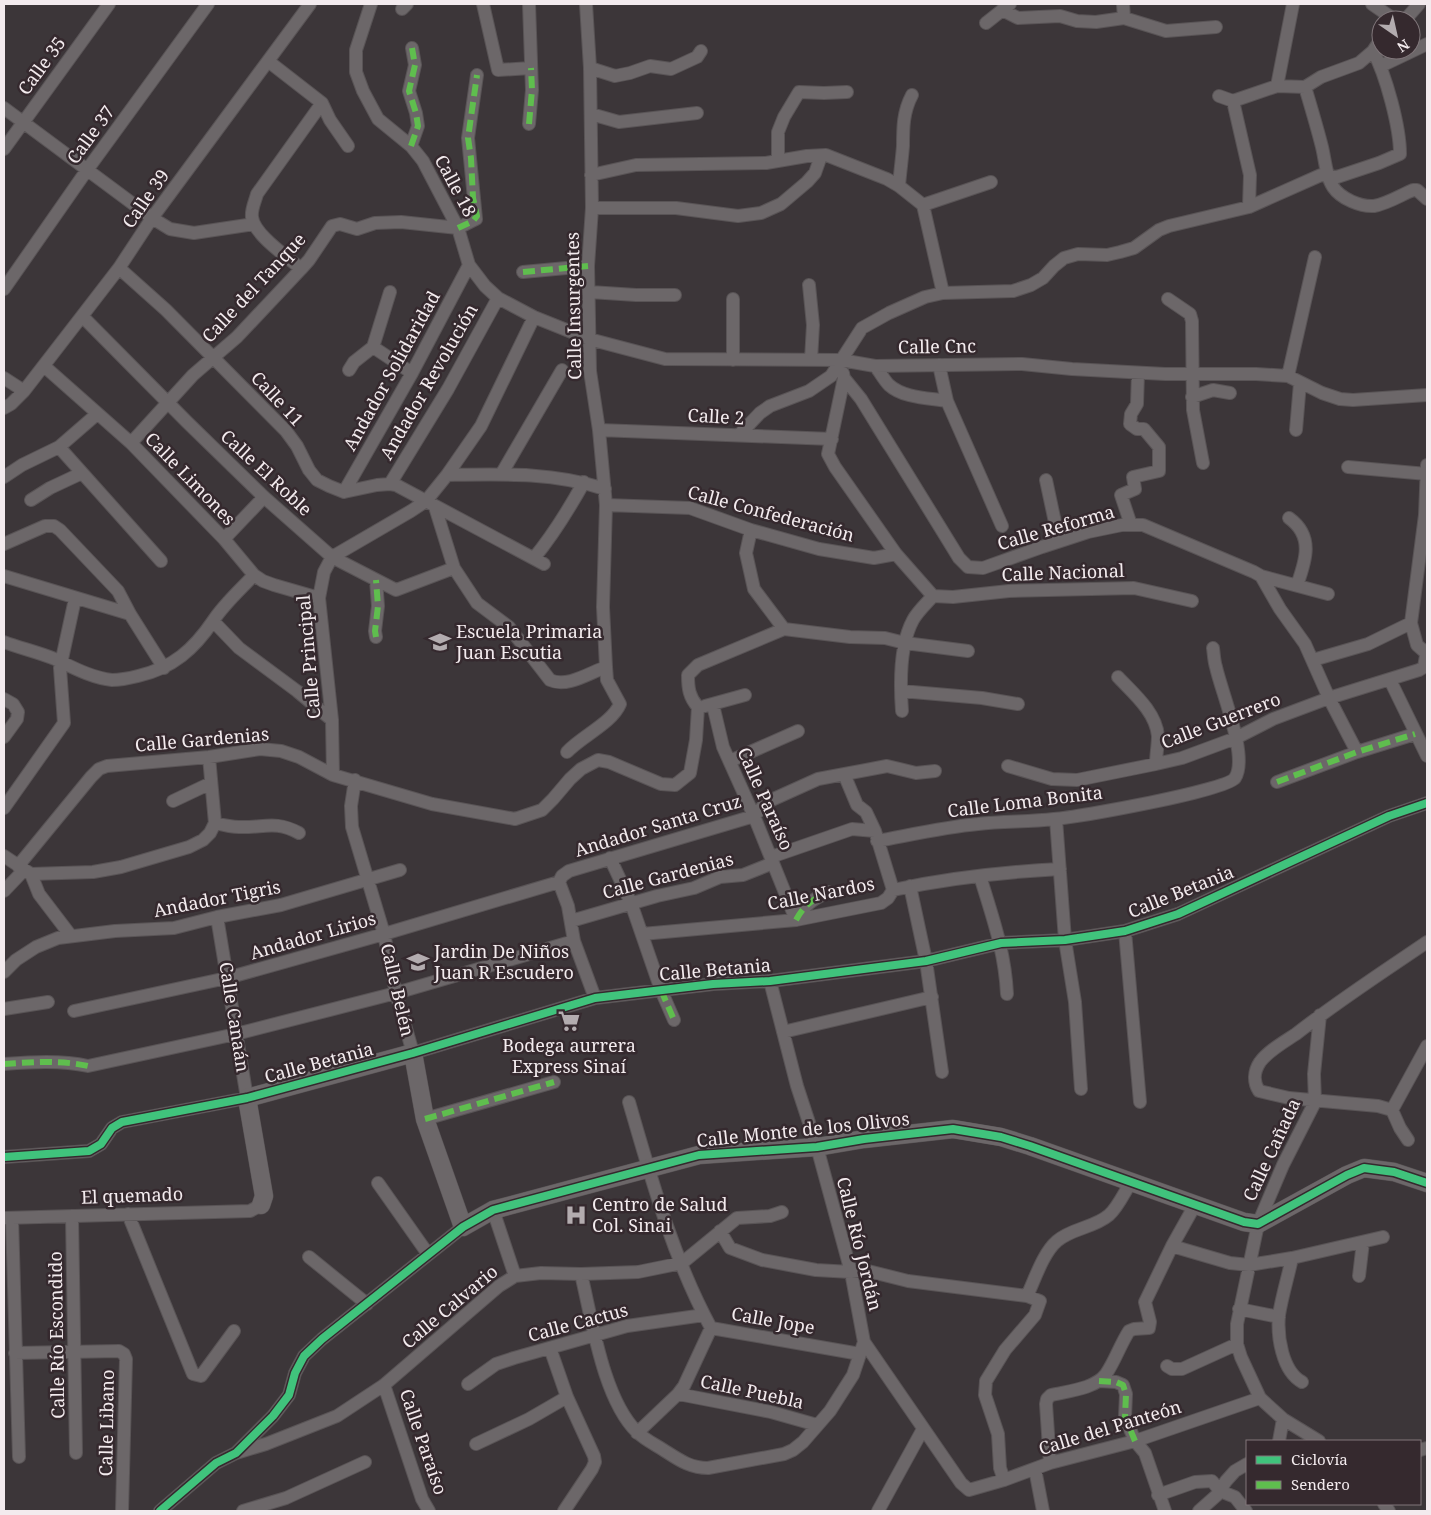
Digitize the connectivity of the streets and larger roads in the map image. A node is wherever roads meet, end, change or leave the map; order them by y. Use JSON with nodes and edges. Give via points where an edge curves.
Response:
{"nodes":[{"id":1,"x":109,"y":4,"type":"edge"},
{"id":2,"x":208,"y":4,"type":"edge"},
{"id":3,"x":310,"y":4,"type":"edge"},
{"id":4,"x":372,"y":4,"type":"edge"},
{"id":5,"x":484,"y":4,"type":"edge"},
{"id":6,"x":529,"y":4,"type":"edge"},
{"id":7,"x":586,"y":4,"type":"edge"},
{"id":8,"x":1123,"y":4,"type":"edge"},
{"id":9,"x":1293,"y":4,"type":"edge"},
{"id":10,"x":1006,"y":7,"type":"edge"},
{"id":11,"x":1124,"y":18,"type":"junction"},
{"id":12,"x":986,"y":23,"type":"dead end"},
{"id":13,"x":1216,"y":27,"type":"dead end"},
{"id":14,"x":1427,"y":44,"type":"edge"},
{"id":15,"x":412,"y":48,"type":"dead end"},
{"id":16,"x":701,"y":51,"type":"dead end"},
{"id":17,"x":1371,"y":53,"type":"edge"},
{"id":18,"x":1378,"y":60,"type":"edge"},
{"id":19,"x":268,"y":61,"type":"junction"},
{"id":20,"x":1381,"y":66,"type":"junction"},
{"id":21,"x":531,"y":68,"type":"junction"},
{"id":22,"x":590,"y":68,"type":"junction"},
{"id":23,"x":477,"y":76,"type":"dead end"},
{"id":24,"x":1278,"y":86,"type":"junction"},
{"id":25,"x":1305,"y":88,"type":"junction"},
{"id":26,"x":847,"y":92,"type":"dead end"},
{"id":27,"x":912,"y":95,"type":"dead end"},
{"id":28,"x":1219,"y":96,"type":"dead end"},
{"id":29,"x":1233,"y":101,"type":"junction"},
{"id":30,"x":322,"y":104,"type":"junction"},
{"id":31,"x":4,"y":108,"type":"edge"},
{"id":32,"x":697,"y":113,"type":"dead end"},
{"id":33,"x":591,"y":114,"type":"junction"},
{"id":34,"x":23,"y":123,"type":"junction"},
{"id":35,"x":529,"y":124,"type":"dead end"},
{"id":36,"x":348,"y":146,"type":"dead end"},
{"id":37,"x":411,"y":146,"type":"junction"},
{"id":38,"x":4,"y":149,"type":"edge"},
{"id":39,"x":821,"y":156,"type":"junction"},
{"id":40,"x":778,"y":160,"type":"junction"},
{"id":41,"x":87,"y":170,"type":"junction"},
{"id":42,"x":591,"y":175,"type":"junction"},
{"id":43,"x":1329,"y":176,"type":"junction"},
{"id":44,"x":991,"y":182,"type":"dead end"},
{"id":45,"x":899,"y":186,"type":"junction"},
{"id":46,"x":1427,"y":200,"type":"edge"},
{"id":47,"x":923,"y":205,"type":"junction"},
{"id":48,"x":1248,"y":207,"type":"junction"},
{"id":49,"x":592,"y":208,"type":"junction"},
{"id":50,"x":152,"y":218,"type":"junction"},
{"id":51,"x":254,"y":224,"type":"junction"},
{"id":52,"x":458,"y":228,"type":"junction"},
{"id":53,"x":1315,"y":257,"type":"dead end"},
{"id":54,"x":469,"y":265,"type":"junction"},
{"id":55,"x":588,"y":266,"type":"junction"},
{"id":56,"x":119,"y":268,"type":"junction"},
{"id":57,"x":301,"y":269,"type":"junction"},
{"id":58,"x":522,"y":272,"type":"dead end"},
{"id":59,"x":809,"y":285,"type":"dead end"},
{"id":60,"x":4,"y":289,"type":"edge"},
{"id":61,"x":390,"y":292,"type":"dead end"},
{"id":62,"x":590,"y":292,"type":"junction"},
{"id":63,"x":942,"y":293,"type":"junction"},
{"id":64,"x":675,"y":295,"type":"dead end"},
{"id":65,"x":498,"y":298,"type":"junction"},
{"id":66,"x":733,"y":299,"type":"dead end"},
{"id":67,"x":1168,"y":299,"type":"dead end"},
{"id":68,"x":82,"y":316,"type":"junction"},
{"id":69,"x":534,"y":317,"type":"junction"},
{"id":70,"x":589,"y":339,"type":"junction"},
{"id":71,"x":373,"y":347,"type":"junction"},
{"id":72,"x":214,"y":358,"type":"junction"},
{"id":73,"x":732,"y":360,"type":"junction"},
{"id":74,"x":811,"y":360,"type":"junction"},
{"id":75,"x":841,"y":360,"type":"junction"},
{"id":76,"x":939,"y":365,"type":"junction"},
{"id":77,"x":44,"y":366,"type":"junction"},
{"id":78,"x":875,"y":366,"type":"junction"},
{"id":79,"x":349,"y":370,"type":"dead end"},
{"id":80,"x":562,"y":370,"type":"dead end"},
{"id":81,"x":412,"y":373,"type":"junction"},
{"id":82,"x":1138,"y":373,"type":"junction"},
{"id":83,"x":1192,"y":374,"type":"junction"},
{"id":84,"x":1288,"y":376,"type":"junction"},
{"id":85,"x":4,"y":378,"type":"edge"},
{"id":86,"x":844,"y":378,"type":"junction"},
{"id":87,"x":1300,"y":383,"type":"junction"},
{"id":88,"x":24,"y":391,"type":"junction"},
{"id":89,"x":1230,"y":393,"type":"dead end"},
{"id":90,"x":1427,"y":395,"type":"edge"},
{"id":91,"x":1192,"y":397,"type":"junction"},
{"id":92,"x":947,"y":401,"type":"junction"},
{"id":93,"x":168,"y":403,"type":"junction"},
{"id":94,"x":4,"y":408,"type":"edge"},
{"id":95,"x":97,"y":414,"type":"junction"},
{"id":96,"x":600,"y":430,"type":"junction"},
{"id":97,"x":1296,"y":430,"type":"dead end"},
{"id":98,"x":739,"y":435,"type":"junction"},
{"id":99,"x":832,"y":439,"type":"junction"},
{"id":100,"x":130,"y":443,"type":"junction"},
{"id":101,"x":59,"y":447,"type":"junction"},
{"id":102,"x":1203,"y":463,"type":"dead end"},
{"id":103,"x":1427,"y":465,"type":"edge"},
{"id":104,"x":1348,"y":467,"type":"dead end"},
{"id":105,"x":82,"y":473,"type":"junction"},
{"id":106,"x":502,"y":474,"type":"junction"},
{"id":107,"x":1427,"y":474,"type":"edge"},
{"id":108,"x":447,"y":476,"type":"junction"},
{"id":109,"x":4,"y":477,"type":"edge"},
{"id":110,"x":1046,"y":480,"type":"dead end"},
{"id":111,"x":584,"y":482,"type":"junction"},
{"id":112,"x":390,"y":484,"type":"junction"},
{"id":113,"x":605,"y":489,"type":"junction"},
{"id":114,"x":344,"y":492,"type":"junction"},
{"id":115,"x":264,"y":497,"type":"junction"},
{"id":116,"x":31,"y":500,"type":"dead end"},
{"id":117,"x":430,"y":504,"type":"junction"},
{"id":118,"x":606,"y":505,"type":"junction"},
{"id":119,"x":1289,"y":518,"type":"dead end"},
{"id":120,"x":1131,"y":525,"type":"junction"},
{"id":121,"x":1002,"y":526,"type":"dead end"},
{"id":122,"x":751,"y":530,"type":"junction"},
{"id":123,"x":224,"y":539,"type":"junction"},
{"id":124,"x":1059,"y":541,"type":"junction"},
{"id":125,"x":4,"y":544,"type":"edge"},
{"id":126,"x":896,"y":554,"type":"junction"},
{"id":127,"x":332,"y":557,"type":"junction"},
{"id":128,"x":161,"y":561,"type":"dead end"},
{"id":129,"x":454,"y":568,"type":"junction"},
{"id":130,"x":254,"y":575,"type":"junction"},
{"id":131,"x":4,"y":576,"type":"edge"},
{"id":132,"x":1260,"y":576,"type":"junction"},
{"id":133,"x":376,"y":580,"type":"junction"},
{"id":134,"x":1297,"y":585,"type":"junction"},
{"id":135,"x":1328,"y":594,"type":"dead end"},
{"id":136,"x":934,"y":596,"type":"junction"},
{"id":137,"x":319,"y":598,"type":"junction"},
{"id":138,"x":75,"y":599,"type":"junction"},
{"id":139,"x":1192,"y":601,"type":"dead end"},
{"id":140,"x":130,"y":614,"type":"junction"},
{"id":141,"x":213,"y":621,"type":"junction"},
{"id":142,"x":1411,"y":623,"type":"junction"},
{"id":143,"x":784,"y":629,"type":"junction"},
{"id":144,"x":376,"y":637,"type":"dead end"},
{"id":145,"x":4,"y":642,"type":"edge"},
{"id":146,"x":905,"y":643,"type":"junction"},
{"id":147,"x":1212,"y":648,"type":"dead end"},
{"id":148,"x":968,"y":651,"type":"dead end"},
{"id":149,"x":1427,"y":652,"type":"edge"},
{"id":150,"x":1313,"y":660,"type":"junction"},
{"id":151,"x":62,"y":663,"type":"junction"},
{"id":152,"x":606,"y":667,"type":"junction"},
{"id":153,"x":164,"y":668,"type":"junction"},
{"id":154,"x":1118,"y":677,"type":"dead end"},
{"id":155,"x":1390,"y":680,"type":"junction"},
{"id":156,"x":901,"y":691,"type":"junction"},
{"id":157,"x":745,"y":695,"type":"dead end"},
{"id":158,"x":1329,"y":698,"type":"junction"},
{"id":159,"x":4,"y":699,"type":"edge"},
{"id":160,"x":1018,"y":704,"type":"dead end"},
{"id":161,"x":713,"y":705,"type":"junction"},
{"id":162,"x":698,"y":707,"type":"junction"},
{"id":163,"x":902,"y":711,"type":"dead end"},
{"id":164,"x":332,"y":720,"type":"junction"},
{"id":165,"x":798,"y":731,"type":"dead end"},
{"id":166,"x":1415,"y":734,"type":"junction"},
{"id":167,"x":4,"y":737,"type":"edge"},
{"id":168,"x":1236,"y":738,"type":"junction"},
{"id":169,"x":566,"y":752,"type":"dead end"},
{"id":170,"x":1357,"y":752,"type":"junction"},
{"id":171,"x":1427,"y":756,"type":"edge"},
{"id":172,"x":209,"y":757,"type":"junction"},
{"id":173,"x":730,"y":761,"type":"junction"},
{"id":174,"x":1156,"y":764,"type":"junction"},
{"id":175,"x":1008,"y":766,"type":"dead end"},
{"id":176,"x":935,"y":771,"type":"dead end"},
{"id":177,"x":844,"y":774,"type":"junction"},
{"id":178,"x":333,"y":775,"type":"junction"},
{"id":179,"x":355,"y":780,"type":"junction"},
{"id":180,"x":1277,"y":782,"type":"dead end"},
{"id":181,"x":211,"y":783,"type":"junction"},
{"id":182,"x":173,"y":800,"type":"dead end"},
{"id":183,"x":1427,"y":803,"type":"edge"},
{"id":184,"x":4,"y":808,"type":"edge"},
{"id":185,"x":754,"y":816,"type":"junction"},
{"id":186,"x":1056,"y":819,"type":"junction"},
{"id":187,"x":215,"y":823,"type":"junction"},
{"id":188,"x":299,"y":833,"type":"dead end"},
{"id":189,"x":876,"y":836,"type":"junction"},
{"id":190,"x":4,"y":856,"type":"edge"},
{"id":191,"x":610,"y":858,"type":"junction"},
{"id":192,"x":772,"y":860,"type":"junction"},
{"id":193,"x":1060,"y":869,"type":"junction"},
{"id":194,"x":24,"y":870,"type":"junction"},
{"id":195,"x":400,"y":870,"type":"dead end"},
{"id":196,"x":980,"y":876,"type":"junction"},
{"id":197,"x":366,"y":879,"type":"junction"},
{"id":198,"x":560,"y":879,"type":"junction"},
{"id":199,"x":910,"y":886,"type":"junction"},
{"id":200,"x":893,"y":890,"type":"junction"},
{"id":201,"x":4,"y":891,"type":"edge"},
{"id":202,"x":828,"y":892,"type":"dead end"},
{"id":203,"x":631,"y":903,"type":"junction"},
{"id":204,"x":216,"y":918,"type":"junction"},
{"id":205,"x":796,"y":920,"type":"junction"},
{"id":206,"x":571,"y":921,"type":"junction"},
{"id":207,"x":1125,"y":931,"type":"junction"},
{"id":208,"x":384,"y":934,"type":"junction"},
{"id":209,"x":642,"y":934,"type":"junction"},
{"id":210,"x":71,"y":936,"type":"junction"},
{"id":211,"x":1065,"y":940,"type":"junction"},
{"id":212,"x":574,"y":941,"type":"junction"},
{"id":213,"x":1427,"y":942,"type":"edge"},
{"id":214,"x":1001,"y":943,"type":"junction"},
{"id":215,"x":926,"y":961,"type":"junction"},
{"id":216,"x":4,"y":972,"type":"edge"},
{"id":217,"x":227,"y":978,"type":"junction"},
{"id":218,"x":770,"y":981,"type":"junction"},
{"id":219,"x":661,"y":990,"type":"junction"},
{"id":220,"x":396,"y":993,"type":"junction"},
{"id":221,"x":1007,"y":994,"type":"dead end"},
{"id":222,"x":932,"y":997,"type":"junction"},
{"id":223,"x":595,"y":998,"type":"junction"},
{"id":224,"x":48,"y":1002,"type":"dead end"},
{"id":225,"x":4,"y":1010,"type":"edge"},
{"id":226,"x":74,"y":1011,"type":"dead end"},
{"id":227,"x":1320,"y":1015,"type":"junction"},
{"id":228,"x":674,"y":1020,"type":"dead end"},
{"id":229,"x":783,"y":1032,"type":"junction"},
{"id":230,"x":236,"y":1034,"type":"junction"},
{"id":231,"x":1427,"y":1046,"type":"edge"},
{"id":232,"x":413,"y":1053,"type":"junction"},
{"id":233,"x":4,"y":1064,"type":"edge"},
{"id":234,"x":942,"y":1072,"type":"dead end"},
{"id":235,"x":554,"y":1082,"type":"dead end"},
{"id":236,"x":1080,"y":1089,"type":"dead end"},
{"id":237,"x":247,"y":1098,"type":"junction"},
{"id":238,"x":629,"y":1102,"type":"dead end"},
{"id":239,"x":1140,"y":1102,"type":"dead end"},
{"id":240,"x":1315,"y":1102,"type":"junction"},
{"id":241,"x":1392,"y":1110,"type":"junction"},
{"id":242,"x":425,"y":1119,"type":"junction"},
{"id":243,"x":1408,"y":1140,"type":"dead end"},
{"id":244,"x":817,"y":1147,"type":"junction"},
{"id":245,"x":4,"y":1157,"type":"edge"},
{"id":246,"x":648,"y":1170,"type":"junction"},
{"id":247,"x":1131,"y":1182,"type":"junction"},
{"id":248,"x":378,"y":1183,"type":"dead end"},
{"id":249,"x":1427,"y":1183,"type":"edge"},
{"id":250,"x":261,"y":1205,"type":"joint"},
{"id":251,"x":1195,"y":1205,"type":"junction"},
{"id":252,"x":493,"y":1210,"type":"junction"},
{"id":253,"x":782,"y":1212,"type":"dead end"},
{"id":254,"x":128,"y":1214,"type":"junction"},
{"id":255,"x":72,"y":1216,"type":"junction"},
{"id":256,"x":8,"y":1218,"type":"edge"},
{"id":257,"x":1258,"y":1224,"type":"junction"},
{"id":258,"x":463,"y":1227,"type":"junction"},
{"id":259,"x":720,"y":1231,"type":"junction"},
{"id":260,"x":1383,"y":1237,"type":"dead end"},
{"id":261,"x":1363,"y":1242,"type":"junction"},
{"id":262,"x":1172,"y":1246,"type":"junction"},
{"id":263,"x":428,"y":1254,"type":"junction"},
{"id":264,"x":309,"y":1257,"type":"dead end"},
{"id":265,"x":1292,"y":1258,"type":"junction"},
{"id":266,"x":682,"y":1263,"type":"junction"},
{"id":267,"x":1249,"y":1264,"type":"junction"},
{"id":268,"x":851,"y":1272,"type":"junction"},
{"id":269,"x":581,"y":1274,"type":"junction"},
{"id":270,"x":514,"y":1276,"type":"junction"},
{"id":271,"x":1359,"y":1276,"type":"dead end"},
{"id":272,"x":1027,"y":1296,"type":"junction"},
{"id":273,"x":367,"y":1304,"type":"junction"},
{"id":274,"x":1239,"y":1309,"type":"junction"},
{"id":275,"x":704,"y":1315,"type":"junction"},
{"id":276,"x":1279,"y":1317,"type":"junction"},
{"id":277,"x":711,"y":1328,"type":"junction"},
{"id":278,"x":234,"y":1331,"type":"dead end"},
{"id":279,"x":596,"y":1335,"type":"junction"},
{"id":280,"x":1237,"y":1344,"type":"junction"},
{"id":281,"x":550,"y":1348,"type":"junction"},
{"id":282,"x":862,"y":1348,"type":"junction"},
{"id":283,"x":74,"y":1352,"type":"junction"},
{"id":284,"x":15,"y":1353,"type":"junction"},
{"id":285,"x":1167,"y":1366,"type":"dead end"},
{"id":286,"x":1099,"y":1381,"type":"junction"},
{"id":287,"x":1302,"y":1382,"type":"dead end"},
{"id":288,"x":468,"y":1384,"type":"dead end"},
{"id":289,"x":384,"y":1385,"type":"junction"},
{"id":290,"x":678,"y":1394,"type":"junction"},
{"id":291,"x":567,"y":1397,"type":"junction"},
{"id":292,"x":1260,"y":1398,"type":"junction"},
{"id":293,"x":1283,"y":1420,"type":"junction"},
{"id":294,"x":818,"y":1425,"type":"junction"},
{"id":295,"x":923,"y":1429,"type":"junction"},
{"id":296,"x":637,"y":1433,"type":"junction"},
{"id":297,"x":1279,"y":1440,"type":"edge"},
{"id":298,"x":1317,"y":1440,"type":"edge"},
{"id":299,"x":1135,"y":1441,"type":"junction"},
{"id":300,"x":476,"y":1444,"type":"dead end"},
{"id":301,"x":76,"y":1453,"type":"dead end"},
{"id":302,"x":236,"y":1453,"type":"junction"},
{"id":303,"x":18,"y":1457,"type":"dead end"},
{"id":304,"x":365,"y":1462,"type":"dead end"},
{"id":305,"x":1050,"y":1463,"type":"junction"},
{"id":306,"x":1246,"y":1465,"type":"edge"},
{"id":307,"x":1035,"y":1470,"type":"junction"},
{"id":308,"x":1004,"y":1480,"type":"junction"},
{"id":309,"x":968,"y":1490,"type":"joint"},
{"id":310,"x":1220,"y":1491,"type":"junction"},
{"id":311,"x":1158,"y":1495,"type":"junction"},
{"id":312,"x":122,"y":1511,"type":"edge"},
{"id":313,"x":160,"y":1511,"type":"edge"},
{"id":314,"x":243,"y":1511,"type":"edge"},
{"id":315,"x":429,"y":1511,"type":"edge"},
{"id":316,"x":564,"y":1511,"type":"edge"},
{"id":317,"x":878,"y":1511,"type":"edge"},
{"id":318,"x":1043,"y":1511,"type":"edge"},
{"id":319,"x":1165,"y":1511,"type":"edge"},
{"id":320,"x":1199,"y":1511,"type":"edge"},
{"id":321,"x":1246,"y":1511,"type":"edge"}],
"edges":[{"from":1,"to":34,"type":"street","name":"Calle 35"},
{"from":2,"to":41,"type":"street","name":"Calle 37"},
{"from":3,"to":19,"type":"street","name":"Calle 39"},
{"from":4,"to":37,"type":"street","name":"Calle 18","via":[[356,50],[356,72],[378,119]]},
{"from":5,"to":21,"type":"street","via":[[498,70]]},
{"from":6,"to":21,"type":"street"},
{"from":7,"to":22,"type":"street","name":"Calle Insurgentes"},
{"from":8,"to":11,"type":"street"},
{"from":9,"to":24,"type":"street"},
{"from":10,"to":11,"type":"street","via":[[1018,18],[1060,16],[1096,22]]},
{"from":10,"to":12,"type":"street"},
{"from":11,"to":13,"type":"street","via":[[1166,31]]},
{"from":14,"to":20,"type":"street"},
{"from":15,"to":37,"type":"street","via":[[414,65],[409,91],[418,126]]},
{"from":16,"to":22,"type":"street","via":[[697,57],[671,69],[650,66],[615,76]]},
{"from":17,"to":25,"type":"street","via":[[1359,63],[1321,77]]},
{"from":18,"to":20,"type":"street"},
{"from":19,"to":30,"type":"street"},
{"from":19,"to":50,"type":"street","name":"Calle 39"},
{"from":20,"to":43,"type":"street","via":[[1400,140],[1400,154]]},
{"from":21,"to":35,"type":"street"},
{"from":22,"to":33,"type":"street","name":"Calle Insurgentes"},
{"from":23,"to":52,"type":"street","via":[[468,138],[477,216],[474,221]]},
{"from":24,"to":25,"type":"street"},
{"from":24,"to":29,"type":"street"},
{"from":25,"to":43,"type":"street"},
{"from":26,"to":40,"type":"street","via":[[799,92],[778,132]]},
{"from":27,"to":45,"type":"street","via":[[903,126]]},
{"from":28,"to":29,"type":"street"},
{"from":29,"to":48,"type":"street","via":[[1250,175]]},
{"from":30,"to":36,"type":"street"},
{"from":30,"to":51,"type":"street","via":[[258,194],[252,209]]},
{"from":31,"to":34,"type":"street"},
{"from":32,"to":33,"type":"street","via":[[619,122]]},
{"from":33,"to":42,"type":"street","name":"Calle Insurgentes"},
{"from":34,"to":38,"type":"street","name":"Calle 35"},
{"from":34,"to":41,"type":"street"},
{"from":37,"to":52,"type":"street","name":"Calle 18","via":[[423,161]]},
{"from":39,"to":40,"type":"street"},
{"from":39,"to":45,"type":"street","via":[[863,169]]},
{"from":39,"to":49,"type":"street","via":[[815,173],[807,182],[781,204],[760,213],[738,216],[676,208]]},
{"from":40,"to":42,"type":"street","via":[[766,163],[636,165]]},
{"from":41,"to":50,"type":"street"},
{"from":41,"to":60,"type":"street","name":"Calle 37"},
{"from":42,"to":49,"type":"street","name":"Calle Insurgentes"},
{"from":43,"to":46,"type":"street","via":[[1338,192],[1366,206],[1377,206],[1413,190]]},
{"from":43,"to":48,"type":"street","via":[[1321,176]]},
{"from":44,"to":47,"type":"street"},
{"from":45,"to":47,"type":"street"},
{"from":47,"to":63,"type":"street"},
{"from":48,"to":63,"type":"street","via":[[1169,226],[1134,248],[1120,252],[1064,258],[1043,278],[1013,291]]},
{"from":49,"to":55,"type":"street","name":"Calle Insurgentes"},
{"from":50,"to":51,"type":"street","via":[[170,229],[194,233]]},
{"from":50,"to":56,"type":"street","name":"Calle 39"},
{"from":51,"to":57,"type":"street"},
{"from":52,"to":54,"type":"street","name":"Calle 18"},
{"from":52,"to":57,"type":"street","name":"Calle del Tanque","via":[[401,222],[375,223],[357,229],[340,224],[332,226]]},
{"from":53,"to":84,"type":"street"},
{"from":54,"to":65,"type":"street","name":"Calle 18"},
{"from":54,"to":81,"type":"street","name":"Andador Solidaridad"},
{"from":55,"to":58,"type":"street"},
{"from":55,"to":62,"type":"street","name":"Calle Insurgentes"},
{"from":56,"to":68,"type":"street","name":"Calle 39"},
{"from":56,"to":72,"type":"street","name":"Calle 11"},
{"from":57,"to":72,"type":"street","name":"Calle del Tanque"},
{"from":59,"to":74,"type":"street"},
{"from":61,"to":71,"type":"street"},
{"from":62,"to":64,"type":"street"},
{"from":62,"to":70,"type":"street","name":"Calle Insurgentes"},
{"from":63,"to":75,"type":"street","via":[[925,297],[862,328]]},
{"from":65,"to":69,"type":"street","name":"Calle 18"},
{"from":65,"to":112,"type":"street","name":"Andador Revolución"},
{"from":66,"to":73,"type":"street"},
{"from":67,"to":83,"type":"street","via":[[1190,314]]},
{"from":68,"to":77,"type":"street","name":"Calle 39"},
{"from":68,"to":93,"type":"street","name":"Calle El Roble"},
{"from":69,"to":70,"type":"street","name":"Calle 18"},
{"from":69,"to":108,"type":"street","via":[[480,426]]},
{"from":70,"to":73,"type":"street","name":"Calle Cnc","via":[[665,359]]},
{"from":70,"to":96,"type":"street","name":"Calle Insurgentes","via":[[590,371]]},
{"from":71,"to":79,"type":"street"},
{"from":71,"to":81,"type":"street"},
{"from":72,"to":93,"type":"street","name":"Calle del Tanque","via":[[193,375]]},
{"from":72,"to":114,"type":"street","name":"Calle 11","via":[[286,431],[317,480]]},
{"from":73,"to":74,"type":"street","name":"Calle Cnc"},
{"from":74,"to":75,"type":"street","name":"Calle Cnc"},
{"from":75,"to":78,"type":"street","name":"Calle Cnc"},
{"from":75,"to":86,"type":"street"},
{"from":75,"to":98,"type":"street","via":[[831,376],[809,391],[770,406]]},
{"from":76,"to":78,"type":"street","name":"Calle Cnc"},
{"from":76,"to":82,"type":"street","name":"Calle Cnc","via":[[1022,364]]},
{"from":76,"to":92,"type":"street"},
{"from":77,"to":88,"type":"street","name":"Calle 39"},
{"from":77,"to":95,"type":"street","name":"Calle Limones"},
{"from":78,"to":92,"type":"street","via":[[895,390]]},
{"from":80,"to":106,"type":"street"},
{"from":81,"to":114,"type":"street","name":"Andador Solidaridad"},
{"from":82,"to":83,"type":"street","name":"Calle Cnc"},
{"from":82,"to":120,"type":"street","via":[[1137,404],[1130,424],[1137,430],[1144,430],[1159,447],[1159,471],[1133,476],[1135,489],[1121,495]]},
{"from":83,"to":84,"type":"street","name":"Calle Cnc"},
{"from":83,"to":91,"type":"street"},
{"from":84,"to":87,"type":"street"},
{"from":85,"to":88,"type":"street"},
{"from":86,"to":99,"type":"street"},
{"from":86,"to":124,"type":"street","name":"Calle Reforma","via":[[861,399],[959,558],[968,567],[983,568]]},
{"from":87,"to":90,"type":"street","via":[[1340,399]]},
{"from":87,"to":97,"type":"street"},
{"from":88,"to":94,"type":"street","name":"Calle 39"},
{"from":89,"to":91,"type":"street","via":[[1213,390]]},
{"from":91,"to":102,"type":"street"},
{"from":92,"to":121,"type":"street"},
{"from":93,"to":100,"type":"street","name":"Calle del Tanque"},
{"from":93,"to":115,"type":"street","name":"Calle El Roble"},
{"from":95,"to":100,"type":"street","name":"Calle Limones"},
{"from":95,"to":101,"type":"street"},
{"from":96,"to":98,"type":"street","name":"Calle 2"},
{"from":96,"to":113,"type":"street","name":"Calle Insurgentes"},
{"from":98,"to":99,"type":"street","name":"Calle 2"},
{"from":99,"to":126,"type":"street","via":[[828,454],[834,467]]},
{"from":100,"to":123,"type":"street","name":"Calle Limones"},
{"from":101,"to":105,"type":"street"},
{"from":101,"to":109,"type":"street"},
{"from":103,"to":107,"type":"street"},
{"from":104,"to":107,"type":"street"},
{"from":105,"to":116,"type":"street"},
{"from":105,"to":128,"type":"street"},
{"from":106,"to":108,"type":"street"},
{"from":106,"to":111,"type":"street"},
{"from":107,"to":142,"type":"street","via":[[1426,515]]},
{"from":108,"to":117,"type":"street"},
{"from":110,"to":124,"type":"street"},
{"from":111,"to":113,"type":"street"},
{"from":111,"to":117,"type":"street","via":[[539,561]]},
{"from":112,"to":114,"type":"street"},
{"from":112,"to":117,"type":"street"},
{"from":113,"to":118,"type":"street","name":"Calle Insurgentes"},
{"from":115,"to":123,"type":"street"},
{"from":115,"to":127,"type":"street","name":"Calle El Roble"},
{"from":117,"to":127,"type":"street"},
{"from":117,"to":129,"type":"street"},
{"from":118,"to":122,"type":"street","name":"Calle Confederación","via":[[690,508]]},
{"from":118,"to":152,"type":"street","name":"Calle Insurgentes","via":[[603,607]]},
{"from":119,"to":134,"type":"street","via":[[1303,532],[1305,543],[1306,555]]},
{"from":120,"to":124,"type":"street","name":"Calle Reforma"},
{"from":120,"to":132,"type":"street","name":"Calle Reforma","via":[[1143,525],[1161,532]]},
{"from":122,"to":126,"type":"street","name":"Calle Confederación","via":[[819,549],[874,558]]},
{"from":122,"to":143,"type":"street","via":[[746,553],[754,589]]},
{"from":123,"to":130,"type":"street","name":"Calle Limones"},
{"from":125,"to":140,"type":"street","via":[[45,526],[54,526],[118,591]]},
{"from":126,"to":136,"type":"street"},
{"from":127,"to":133,"type":"street","name":"Calle El Roble"},
{"from":127,"to":137,"type":"street","name":"Calle Principal","via":[[324,572]]},
{"from":129,"to":133,"type":"street","name":"Calle El Roble","via":[[396,590]]},
{"from":129,"to":152,"type":"street","via":[[477,603],[509,627],[550,680],[564,683]]},
{"from":130,"to":137,"type":"street","name":"Calle Limones","via":[[262,581]]},
{"from":130,"to":141,"type":"street"},
{"from":131,"to":138,"type":"street"},
{"from":132,"to":134,"type":"street","name":"Calle Reforma"},
{"from":132,"to":150,"type":"street"},
{"from":133,"to":144,"type":"street"},
{"from":134,"to":135,"type":"street","name":"Calle Reforma"},
{"from":136,"to":139,"type":"street","name":"Calle Nacional","via":[[1134,588]]},
{"from":136,"to":146,"type":"street","via":[[914,618]]},
{"from":137,"to":164,"type":"street","name":"Calle Principal"},
{"from":138,"to":140,"type":"street"},
{"from":138,"to":151,"type":"street"},
{"from":140,"to":153,"type":"street"},
{"from":141,"to":153,"type":"street","via":[[202,638]]},
{"from":141,"to":164,"type":"street","via":[[238,648]]},
{"from":142,"to":149,"type":"street","via":[[1417,645]]},
{"from":142,"to":150,"type":"street","via":[[1368,644]]},
{"from":143,"to":146,"type":"street","via":[[885,638]]},
{"from":143,"to":162,"type":"street","via":[[698,665],[688,675],[691,699]]},
{"from":145,"to":151,"type":"street"},
{"from":146,"to":148,"type":"street"},
{"from":146,"to":156,"type":"street"},
{"from":147,"to":168,"type":"street"},
{"from":149,"to":155,"type":"street","name":"Calle Guerrero","via":[[1424,667]]},
{"from":150,"to":158,"type":"street"},
{"from":151,"to":153,"type":"street","via":[[112,680]]},
{"from":151,"to":184,"type":"street","via":[[64,723]]},
{"from":152,"to":169,"type":"street","name":"Calle Insurgentes","via":[[607,680],[620,704],[617,711]]},
{"from":154,"to":174,"type":"street","via":[[1154,721],[1158,735]]},
{"from":155,"to":158,"type":"street","name":"Calle Guerrero"},
{"from":155,"to":166,"type":"street"},
{"from":156,"to":160,"type":"street"},
{"from":156,"to":163,"type":"street"},
{"from":157,"to":161,"type":"street"},
{"from":158,"to":168,"type":"street","name":"Calle Guerrero","via":[[1273,719]]},
{"from":158,"to":170,"type":"street"},
{"from":159,"to":167,"type":"street","via":[[18,712],[17,719]]},
{"from":161,"to":162,"type":"street"},
{"from":161,"to":173,"type":"street","name":"Calle Paraíso","via":[[723,747]]},
{"from":162,"to":179,"type":"street","name":"Calle Gardenias","via":[[690,773],[675,785],[661,784],[598,760],[570,778],[542,810],[515,819],[432,804]]},
{"from":164,"to":178,"type":"street","name":"Calle Principal"},
{"from":165,"to":173,"type":"street"},
{"from":166,"to":170,"type":"street"},
{"from":166,"to":171,"type":"street"},
{"from":168,"to":174,"type":"street","name":"Calle Guerrero"},
{"from":168,"to":186,"type":"street","name":"Calle Loma Bonita","via":[[1237,772],[1228,783],[1198,793]]},
{"from":170,"to":180,"type":"street"},
{"from":172,"to":178,"type":"street","name":"Calle Gardenias","via":[[260,749],[281,751]]},
{"from":172,"to":181,"type":"street"},
{"from":172,"to":194,"type":"street","name":"Calle Gardenias","via":[[99,769],[90,776]]},
{"from":173,"to":185,"type":"street","name":"Calle Paraíso"},
{"from":174,"to":175,"type":"street","name":"Calle Guerrero","via":[[1078,780],[1052,779]]},
{"from":176,"to":177,"type":"street","name":"Andador Santa Cruz","via":[[916,773],[887,766]]},
{"from":177,"to":185,"type":"street","name":"Andador Santa Cruz","via":[[818,779],[767,802]]},
{"from":177,"to":189,"type":"street","via":[[857,805],[866,812]]},
{"from":178,"to":179,"type":"street","name":"Calle Gardenias"},
{"from":179,"to":197,"type":"street","name":"Calle Belén","via":[[352,827]]},
{"from":181,"to":182,"type":"street"},
{"from":181,"to":187,"type":"street"},
{"from":183,"to":207,"type":"street","name":"Calle Betania","via":[[1388,816],[1178,914]]},
{"from":185,"to":191,"type":"street","name":"Andador Santa Cruz"},
{"from":185,"to":192,"type":"street","name":"Calle Paraíso"},
{"from":186,"to":189,"type":"street","name":"Calle Loma Bonita"},
{"from":186,"to":193,"type":"street"},
{"from":187,"to":188,"type":"street","via":[[240,827],[287,826]]},
{"from":187,"to":194,"type":"street","via":[[207,837],[189,847],[121,867],[93,872]]},
{"from":189,"to":192,"type":"street","name":"Calle Gardenias","via":[[852,829]]},
{"from":189,"to":200,"type":"street"},
{"from":190,"to":194,"type":"street"},
{"from":191,"to":198,"type":"street","name":"Andador Santa Cruz","via":[[569,871]]},
{"from":191,"to":203,"type":"street"},
{"from":192,"to":203,"type":"street","name":"Calle Gardenias","via":[[743,876],[720,877],[694,888]]},
{"from":192,"to":205,"type":"street","name":"Calle Paraíso"},
{"from":193,"to":196,"type":"street","name":"Calle Nardos"},
{"from":193,"to":211,"type":"street"},
{"from":194,"to":201,"type":"street","name":"Calle Gardenias"},
{"from":194,"to":210,"type":"street"},
{"from":195,"to":197,"type":"street","name":"Andador Tigris"},
{"from":196,"to":199,"type":"street","name":"Calle Nardos"},
{"from":196,"to":214,"type":"street"},
{"from":197,"to":204,"type":"street","name":"Andador Tigris","via":[[281,905]]},
{"from":197,"to":208,"type":"street","name":"Calle Belén"},
{"from":198,"to":206,"type":"street"},
{"from":198,"to":208,"type":"street","name":"Andador Lirios"},
{"from":199,"to":200,"type":"street","name":"Calle Nardos"},
{"from":199,"to":215,"type":"street"},
{"from":200,"to":205,"type":"street","name":"Calle Nardos","via":[[881,903]]},
{"from":202,"to":205,"type":"street","via":[[803,907]]},
{"from":203,"to":206,"type":"street","name":"Calle Gardenias"},
{"from":203,"to":209,"type":"street"},
{"from":204,"to":210,"type":"street","name":"Andador Tigris","via":[[174,928]]},
{"from":204,"to":217,"type":"street","name":"Calle Canaán"},
{"from":205,"to":209,"type":"street","name":"Calle Nardos"},
{"from":206,"to":212,"type":"street"},
{"from":207,"to":211,"type":"street","name":"Calle Betania"},
{"from":207,"to":239,"type":"street"},
{"from":208,"to":217,"type":"street","name":"Andador Lirios"},
{"from":208,"to":220,"type":"street","name":"Calle Belén"},
{"from":209,"to":219,"type":"street"},
{"from":210,"to":216,"type":"street","name":"Andador Tigris","via":[[36,946]]},
{"from":211,"to":214,"type":"street","name":"Calle Betania"},
{"from":211,"to":236,"type":"street","via":[[1075,1002]]},
{"from":212,"to":220,"type":"street"},
{"from":212,"to":223,"type":"street"},
{"from":213,"to":227,"type":"street"},
{"from":214,"to":215,"type":"street","name":"Calle Betania"},
{"from":214,"to":221,"type":"street"},
{"from":215,"to":218,"type":"street","name":"Calle Betania"},
{"from":215,"to":222,"type":"street"},
{"from":217,"to":226,"type":"street","name":"Andador Lirios"},
{"from":217,"to":230,"type":"street","name":"Calle Canaán"},
{"from":218,"to":219,"type":"street","name":"Calle Betania"},
{"from":218,"to":229,"type":"street","name":"Calle Río Jordán"},
{"from":219,"to":223,"type":"street","name":"Calle Betania"},
{"from":219,"to":228,"type":"street"},
{"from":220,"to":230,"type":"street"},
{"from":220,"to":232,"type":"street","name":"Calle Belén"},
{"from":222,"to":229,"type":"street"},
{"from":222,"to":234,"type":"street"},
{"from":223,"to":232,"type":"street","name":"Calle Betania"},
{"from":224,"to":225,"type":"street"},
{"from":227,"to":240,"type":"street","name":"Calle Cañada","via":[[1314,1074]]},
{"from":227,"to":240,"type":"street","via":[[1264,1058],[1256,1069],[1255,1079],[1259,1091]]},
{"from":229,"to":244,"type":"street","name":"Calle Río Jordán"},
{"from":230,"to":233,"type":"street","via":[[88,1066],[31,1062]]},
{"from":230,"to":237,"type":"street","name":"Calle Canaán"},
{"from":231,"to":241,"type":"street"},
{"from":232,"to":237,"type":"street","name":"Calle Betania"},
{"from":232,"to":242,"type":"street","name":"Calle Belén"},
{"from":235,"to":242,"type":"street"},
{"from":237,"to":245,"type":"street","name":"Calle Betania","via":[[122,1122],[112,1128],[101,1144],[89,1150]]},
{"from":237,"to":250,"type":"street","name":"Calle Canaán","via":[[264,1196]]},
{"from":238,"to":246,"type":"street","name":"Calle Jope"},
{"from":240,"to":241,"type":"street","via":[[1350,1103]]},
{"from":240,"to":257,"type":"street","name":"Calle Cañada"},
{"from":241,"to":243,"type":"street"},
{"from":242,"to":258,"type":"street","name":"Calle Belén"},
{"from":244,"to":246,"type":"street","name":"Calle Monte de los Olivos","via":[[699,1155]]},
{"from":244,"to":247,"type":"street","name":"Calle Monte de los Olivos","via":[[864,1138],[952,1129],[1001,1136]]},
{"from":244,"to":268,"type":"street","name":"Calle Río Jordán"},
{"from":246,"to":252,"type":"street","name":"Calle Monte de los Olivos"},
{"from":246,"to":266,"type":"street","name":"Calle Jope"},
{"from":247,"to":251,"type":"street","name":"Calle Monte de los Olivos"},
{"from":247,"to":272,"type":"street","via":[[1110,1215],[1056,1242],[1046,1254]]},
{"from":248,"to":263,"type":"street"},
{"from":249,"to":257,"type":"street","via":[[1394,1172],[1364,1168]]},
{"from":250,"to":254,"type":"street","name":"El quemado","via":[[250,1210]]},
{"from":251,"to":257,"type":"street","name":"Calle Monte de los Olivos"},
{"from":251,"to":262,"type":"street"},
{"from":252,"to":258,"type":"street","name":"Calle Monte de los Olivos"},
{"from":252,"to":270,"type":"street"},
{"from":253,"to":259,"type":"street","name":"Calle Calvario","via":[[737,1218]]},
{"from":254,"to":255,"type":"street","name":"El quemado"},
{"from":254,"to":278,"type":"street","via":[[193,1374],[201,1376]]},
{"from":255,"to":256,"type":"street","name":"El quemado"},
{"from":255,"to":283,"type":"street","name":"Calle Río Escondido"},
{"from":256,"to":284,"type":"street"},
{"from":257,"to":267,"type":"street","name":"Calle Cañada"},
{"from":258,"to":263,"type":"street","name":"Calle Monte de los Olivos"},
{"from":259,"to":266,"type":"street","name":"Calle Calvario"},
{"from":259,"to":268,"type":"street","via":[[730,1248],[762,1260],[816,1270]]},
{"from":260,"to":261,"type":"street"},
{"from":261,"to":265,"type":"street"},
{"from":261,"to":271,"type":"street"},
{"from":262,"to":267,"type":"street","via":[[1230,1263]]},
{"from":262,"to":286,"type":"street","via":[[1145,1302],[1149,1328],[1129,1331]]},
{"from":263,"to":273,"type":"street","name":"Calle Monte de los Olivos"},
{"from":264,"to":273,"type":"street"},
{"from":265,"to":267,"type":"street"},
{"from":265,"to":276,"type":"street"},
{"from":266,"to":269,"type":"street","name":"Calle Calvario","via":[[638,1272]]},
{"from":266,"to":275,"type":"street","name":"Calle Jope"},
{"from":267,"to":274,"type":"street","name":"Calle Cañada"},
{"from":268,"to":272,"type":"street","via":[[864,1270],[908,1281]]},
{"from":268,"to":282,"type":"street","name":"Calle Río Jordán"},
{"from":269,"to":270,"type":"street","name":"Calle Calvario"},
{"from":269,"to":279,"type":"street"},
{"from":270,"to":289,"type":"street","name":"Calle Calvario"},
{"from":272,"to":308,"type":"street","via":[[1040,1301],[1035,1315],[986,1381],[985,1395],[998,1434]]},
{"from":273,"to":302,"type":"street","name":"Calle Monte de los Olivos","via":[[304,1356],[289,1395]]},
{"from":274,"to":276,"type":"street"},
{"from":274,"to":280,"type":"street","name":"Calle Cañada"},
{"from":275,"to":277,"type":"street","name":"Calle Jope"},
{"from":275,"to":279,"type":"street","name":"Calle Cactus","via":[[627,1326]]},
{"from":276,"to":287,"type":"street","via":[[1286,1365]]},
{"from":277,"to":282,"type":"street","name":"Calle Jope"},
{"from":277,"to":290,"type":"street","name":"Calle Puebla"},
{"from":279,"to":281,"type":"street","name":"Calle Cactus"},
{"from":279,"to":296,"type":"street","via":[[604,1372],[620,1410]]},
{"from":280,"to":285,"type":"street","via":[[1182,1369]]},
{"from":280,"to":292,"type":"street","name":"Calle Cañada"},
{"from":281,"to":288,"type":"street","name":"Calle Cactus","via":[[496,1364]]},
{"from":281,"to":291,"type":"street"},
{"from":282,"to":294,"type":"street","via":[[853,1375]]},
{"from":282,"to":295,"type":"street","name":"Calle Río Jordán"},
{"from":283,"to":284,"type":"street","name":"Calle Libano"},
{"from":283,"to":301,"type":"street","name":"Calle Río Escondido"},
{"from":283,"to":312,"type":"street","name":"Calle Libano","via":[[119,1352],[126,1359]]},
{"from":284,"to":303,"type":"street"},
{"from":286,"to":299,"type":"street","via":[[1124,1385],[1125,1418]]},
{"from":286,"to":305,"type":"street","via":[[1047,1399]]},
{"from":289,"to":302,"type":"street","name":"Calle Calvario","via":[[337,1416]]},
{"from":289,"to":315,"type":"street","name":"Calle Paraíso","via":[[422,1499]]},
{"from":290,"to":294,"type":"street","name":"Calle Puebla","via":[[771,1412]]},
{"from":290,"to":296,"type":"street","name":"Calle Puebla"},
{"from":291,"to":300,"type":"street"},
{"from":291,"to":316,"type":"street","via":[[595,1462]]},
{"from":292,"to":293,"type":"street","name":"Calle Cañada"},
{"from":292,"to":299,"type":"street","name":"Calle del Panteón"},
{"from":293,"to":297,"type":"street"},
{"from":293,"to":298,"type":"street","name":"Calle Cañada"},
{"from":294,"to":296,"type":"street","via":[[793,1450],[784,1454],[708,1468],[686,1465]]},
{"from":295,"to":309,"type":"street","name":"Calle Río Jordán"},
{"from":295,"to":317,"type":"street"},
{"from":299,"to":305,"type":"street","name":"Calle del Panteón"},
{"from":299,"to":311,"type":"street","via":[[1145,1453]]},
{"from":302,"to":313,"type":"street","name":"Calle Monte de los Olivos","via":[[216,1463]]},
{"from":304,"to":314,"type":"street","via":[[286,1498]]},
{"from":305,"to":307,"type":"street","name":"Calle del Panteón"},
{"from":306,"to":310,"type":"street","via":[[1226,1480]]},
{"from":307,"to":308,"type":"street","name":"Calle del Panteón"},
{"from":307,"to":318,"type":"street"},
{"from":308,"to":309,"type":"street","name":"Calle del Panteón"},
{"from":310,"to":311,"type":"street","via":[[1212,1481],[1195,1482]]},
{"from":310,"to":320,"type":"street"},
{"from":310,"to":321,"type":"street","via":[[1235,1497]]},
{"from":311,"to":319,"type":"street"}]}
